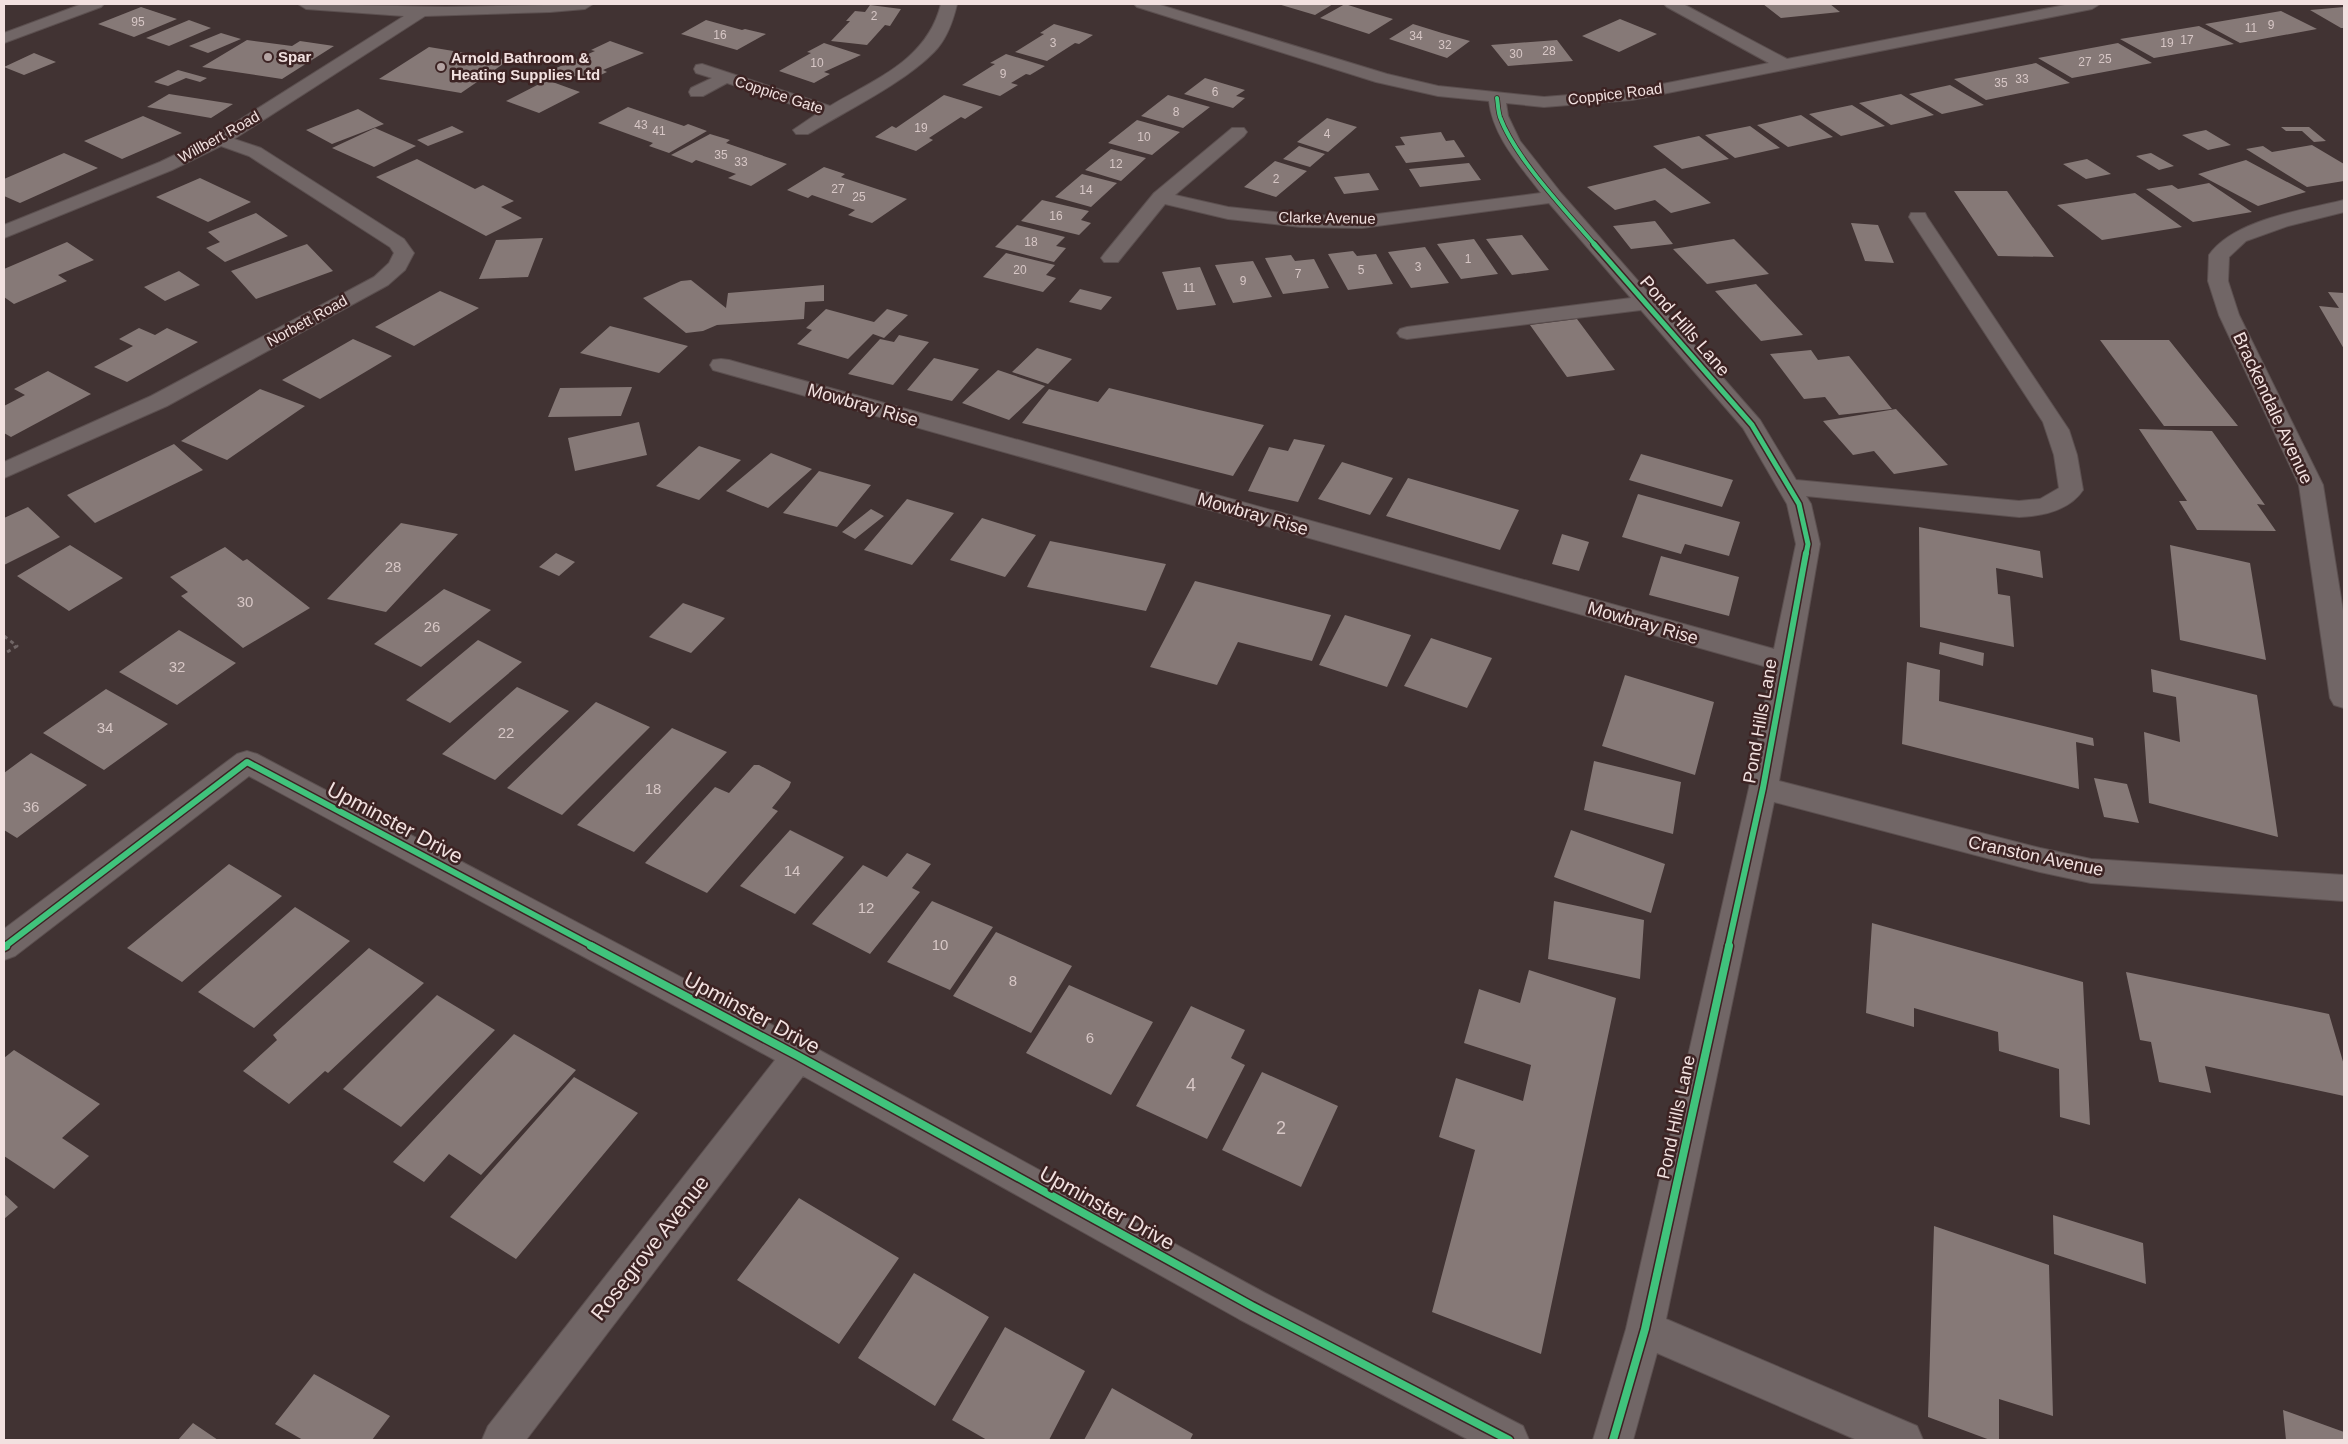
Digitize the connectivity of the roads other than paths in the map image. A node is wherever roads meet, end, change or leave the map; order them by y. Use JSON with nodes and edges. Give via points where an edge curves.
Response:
{"nodes":[{"id":1,"x":96,"y":4,"type":"edge"},
{"id":2,"x":306,"y":4,"type":"edge"},
{"id":3,"x":585,"y":4,"type":"edge"},
{"id":4,"x":949,"y":4,"type":"edge"},
{"id":5,"x":1142,"y":4,"type":"edge"},
{"id":6,"x":1672,"y":4,"type":"edge"},
{"id":7,"x":2092,"y":4,"type":"edge"},
{"id":8,"x":420,"y":13,"type":"junction"},
{"id":9,"x":4,"y":38,"type":"edge"},
{"id":10,"x":1787,"y":66,"type":"junction"},
{"id":11,"x":702,"y":69,"type":"dead end"},
{"id":12,"x":726,"y":77,"type":"junction"},
{"id":13,"x":697,"y":92,"type":"dead end"},
{"id":14,"x":1497,"y":98,"type":"junction"},
{"id":15,"x":832,"y":112,"type":"junction"},
{"id":16,"x":802,"y":130,"type":"dead end"},
{"id":17,"x":1238,"y":132,"type":"dead end"},
{"id":18,"x":220,"y":140,"type":"junction"},
{"id":19,"x":1554,"y":196,"type":"junction"},
{"id":20,"x":1161,"y":197,"type":"junction"},
{"id":21,"x":2344,"y":206,"type":"edge"},
{"id":22,"x":1918,"y":217,"type":"dead end"},
{"id":23,"x":4,"y":232,"type":"edge"},
{"id":24,"x":1111,"y":258,"type":"dead end"},
{"id":25,"x":1645,"y":303,"type":"junction"},
{"id":26,"x":1407,"y":333,"type":"dead end"},
{"id":27,"x":721,"y":365,"type":"dead end"},
{"id":28,"x":4,"y":471,"type":"edge"},
{"id":29,"x":1790,"y":487,"type":"junction"},
{"id":30,"x":1785,"y":662,"type":"junction"},
{"id":31,"x":2344,"y":698,"type":"edge"},
{"id":32,"x":1763,"y":788,"type":"junction"},
{"id":33,"x":2344,"y":888,"type":"edge"},
{"id":34,"x":4,"y":946,"type":"edge"},
{"id":35,"x":798,"y":1056,"type":"junction"},
{"id":36,"x":1646,"y":1330,"type":"junction"},
{"id":37,"x":502,"y":1440,"type":"edge"},
{"id":38,"x":1509,"y":1440,"type":"edge"},
{"id":39,"x":1613,"y":1440,"type":"edge"},
{"id":40,"x":1904,"y":1440,"type":"edge"}],
"edges":[{"from":1,"to":9,"type":"street"},
{"from":2,"to":8,"type":"street"},
{"from":3,"to":8,"type":"street","via":[[514,11]]},
{"from":4,"to":15,"type":"street","name":"Coppice Gate","via":[[944,24],[929,48],[904,69]]},
{"from":5,"to":14,"type":"street","name":"Coppice Road","via":[[1382,78],[1438,91]]},
{"from":6,"to":10,"type":"street"},
{"from":7,"to":10,"type":"street","name":"Coppice Road"},
{"from":8,"to":18,"type":"street","name":"Willbert Road"},
{"from":10,"to":14,"type":"street","name":"Coppice Road","via":[[1632,95],[1544,102]]},
{"from":11,"to":12,"type":"street","name":"Coppice Gate"},
{"from":12,"to":13,"type":"street","name":"Coppice Gate"},
{"from":12,"to":15,"type":"street","name":"Coppice Gate"},
{"from":14,"to":19,"type":"street","name":"Pond Hills Lane","via":[[1499,116],[1512,142]]},
{"from":15,"to":16,"type":"street","name":"Coppice Gate"},
{"from":17,"to":20,"type":"street"},
{"from":18,"to":23,"type":"street","name":"Willbert Road","via":[[166,166]]},
{"from":18,"to":28,"type":"street","name":"Norbett Road","via":[[255,152],[397,243],[404,253],[398,266],[381,281],[159,401]]},
{"from":19,"to":20,"type":"street","name":"Clarke Avenue","via":[[1362,222],[1301,221],[1228,213]]},
{"from":19,"to":25,"type":"street","name":"Pond Hills Lane"},
{"from":20,"to":24,"type":"street"},
{"from":21,"to":31,"type":"street","name":"Brackendale Avenue","via":[[2239,237],[2219,254],[2218,281],[2229,316],[2311,485]]},
{"from":22,"to":29,"type":"street","via":[[2054,422],[2069,464],[2071,490],[2060,501],[2043,508],[2019,509]]},
{"from":25,"to":26,"type":"street"},
{"from":25,"to":29,"type":"street","name":"Pond Hills Lane","via":[[1752,425]]},
{"from":27,"to":30,"type":"street","name":"Mowbray Rise"},
{"from":29,"to":30,"type":"street","name":"Pond Hills Lane","via":[[1799,504],[1808,544]]},
{"from":30,"to":32,"type":"street","name":"Pond Hills Lane"},
{"from":32,"to":33,"type":"street","name":"Cranston Avenue","via":[[2091,871]]},
{"from":32,"to":36,"type":"street","name":"Pond Hills Lane"},
{"from":34,"to":35,"type":"street","name":"Upminster Drive","via":[[247,762]]},
{"from":35,"to":37,"type":"street","name":"Rosegrove Avenue"},
{"from":35,"to":38,"type":"street","name":"Upminster Drive","via":[[1252,1306]]},
{"from":36,"to":39,"type":"street","name":"Pond Hills Lane"},
{"from":36,"to":40,"type":"street"}]}
